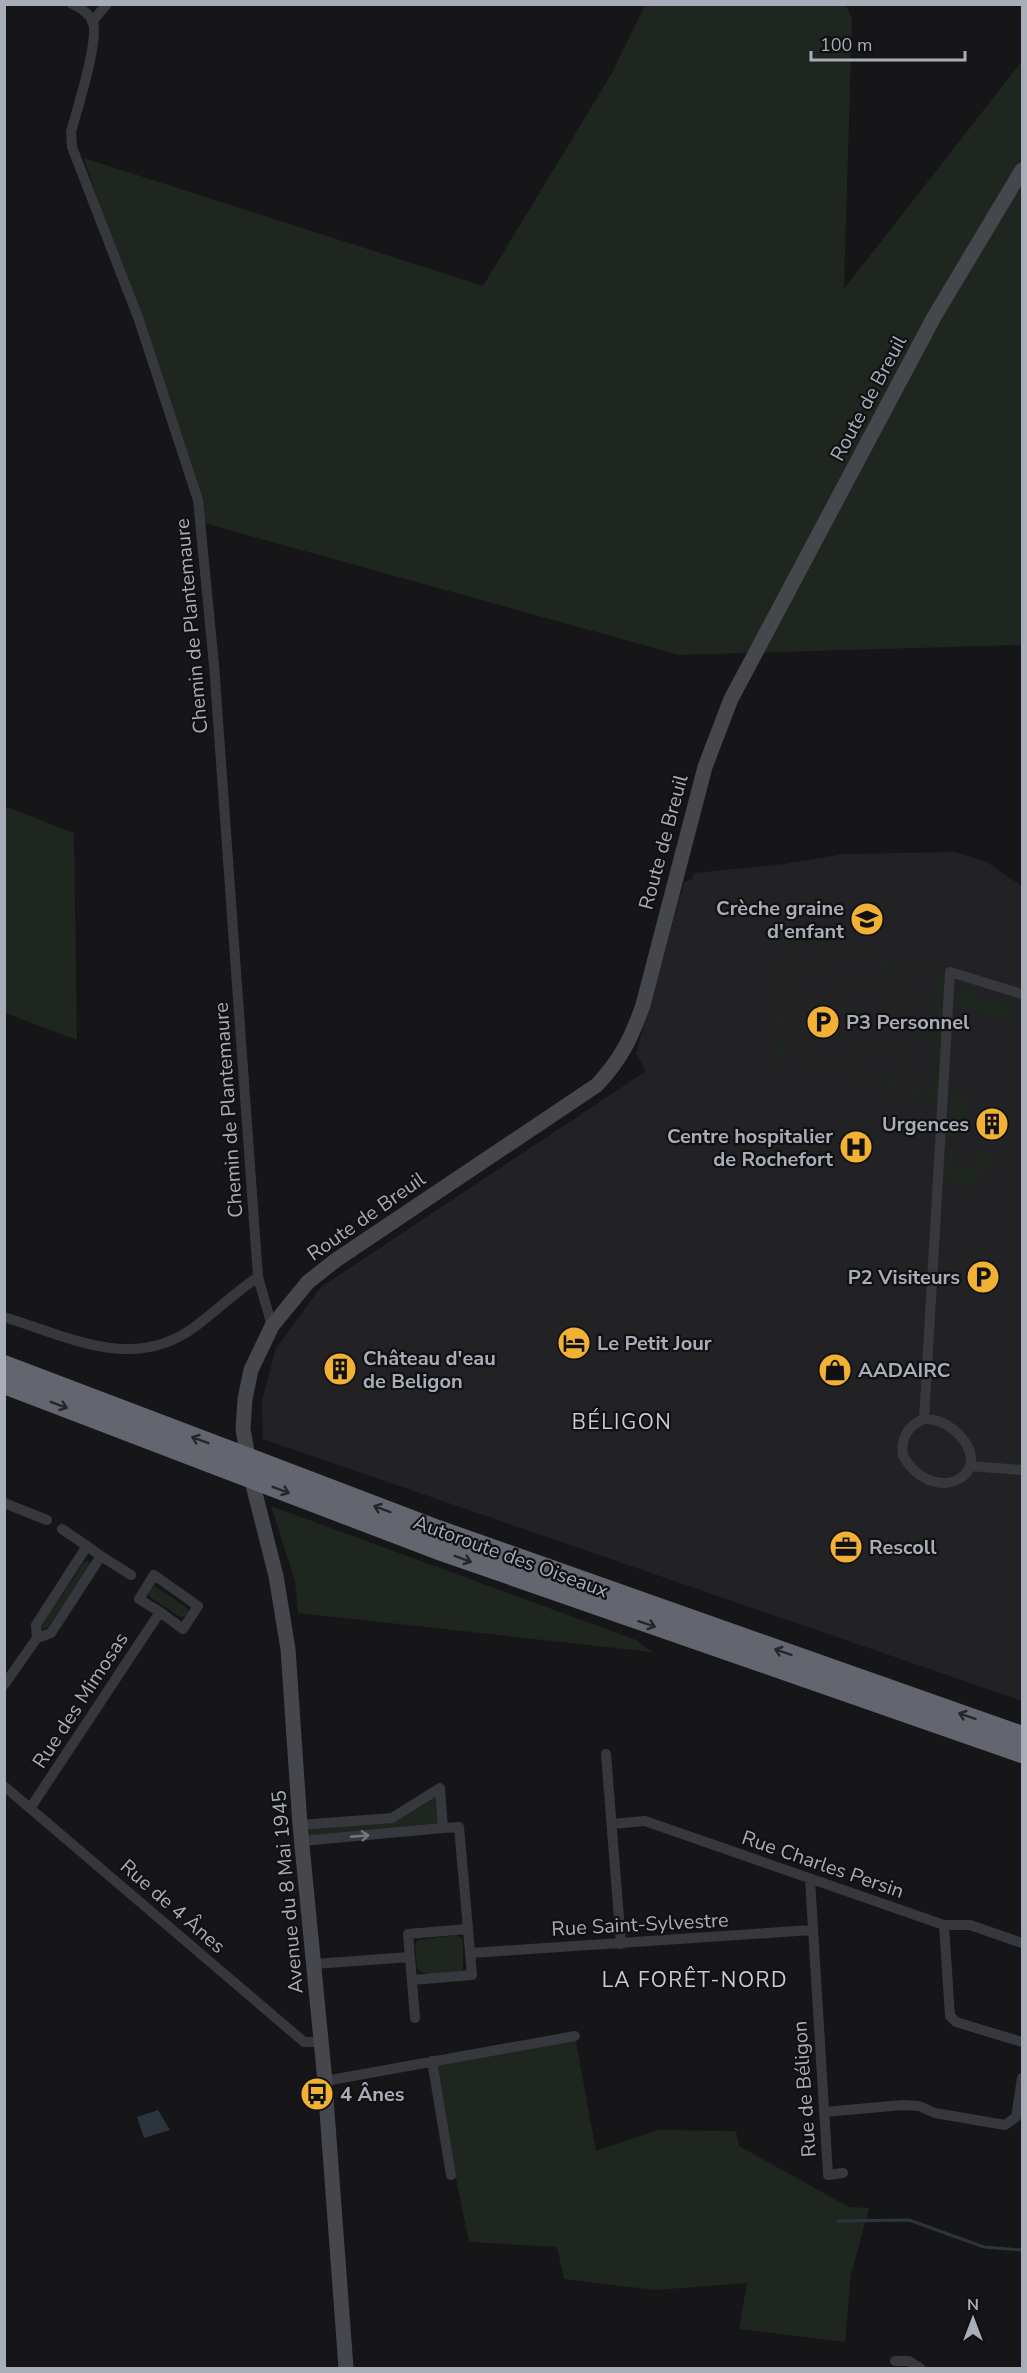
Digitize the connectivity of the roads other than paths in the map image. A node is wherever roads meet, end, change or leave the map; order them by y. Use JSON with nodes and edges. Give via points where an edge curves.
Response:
{"nodes":[{"id":1,"x":72,"y":4,"type":"edge"},
{"id":2,"x":107,"y":4,"type":"edge"},
{"id":3,"x":92,"y":22,"type":"junction"},
{"id":4,"x":1023,"y":170,"type":"edge"},
{"id":5,"x":1023,"y":994,"type":"edge"},
{"id":6,"x":258,"y":1277,"type":"junction"},
{"id":7,"x":4,"y":1317,"type":"edge"},
{"id":8,"x":272,"y":1326,"type":"junction"},
{"id":9,"x":4,"y":1365,"type":"edge"},
{"id":10,"x":4,"y":1384,"type":"edge"},
{"id":11,"x":244,"y":1416,"type":"joint"},
{"id":12,"x":924,"y":1419,"type":"junction"},
{"id":13,"x":970,"y":1466,"type":"junction"},
{"id":14,"x":1023,"y":1470,"type":"edge"},
{"id":15,"x":4,"y":1503,"type":"edge"},
{"id":16,"x":47,"y":1520,"type":"dead end"},
{"id":17,"x":62,"y":1529,"type":"dead end"},
{"id":18,"x":87,"y":1546,"type":"junction"},
{"id":19,"x":101,"y":1556,"type":"junction"},
{"id":20,"x":131,"y":1575,"type":"dead end"},
{"id":21,"x":160,"y":1612,"type":"junction"},
{"id":22,"x":37,"y":1638,"type":"junction"},
{"id":23,"x":4,"y":1684,"type":"edge"},
{"id":24,"x":1023,"y":1736,"type":"edge"},
{"id":25,"x":1023,"y":1753,"type":"edge"},
{"id":26,"x":606,"y":1755,"type":"dead end"},
{"id":27,"x":4,"y":1786,"type":"edge"},
{"id":28,"x":31,"y":1807,"type":"junction"},
{"id":29,"x":612,"y":1824,"type":"junction"},
{"id":30,"x":300,"y":1825,"type":"junction"},
{"id":31,"x":443,"y":1828,"type":"junction"},
{"id":32,"x":302,"y":1841,"type":"junction"},
{"id":33,"x":810,"y":1879,"type":"junction"},
{"id":34,"x":944,"y":1925,"type":"junction"},
{"id":35,"x":468,"y":1929,"type":"junction"},
{"id":36,"x":812,"y":1930,"type":"junction"},
{"id":37,"x":1023,"y":1943,"type":"edge"},
{"id":38,"x":621,"y":1944,"type":"junction"},
{"id":39,"x":471,"y":1953,"type":"junction"},
{"id":40,"x":410,"y":1957,"type":"junction"},
{"id":41,"x":314,"y":1964,"type":"junction"},
{"id":42,"x":412,"y":1980,"type":"junction"},
{"id":43,"x":415,"y":2018,"type":"dead end"},
{"id":44,"x":575,"y":2036,"type":"dead end"},
{"id":45,"x":322,"y":2042,"type":"junction"},
{"id":46,"x":1023,"y":2042,"type":"edge"},
{"id":47,"x":432,"y":2061,"type":"junction"},
{"id":48,"x":1023,"y":2078,"type":"edge"},
{"id":49,"x":325,"y":2081,"type":"junction"},
{"id":50,"x":824,"y":2112,"type":"junction"},
{"id":51,"x":843,"y":2174,"type":"dead end"},
{"id":52,"x":452,"y":2175,"type":"dead end"},
{"id":53,"x":895,"y":2361,"type":"dead end"},
{"id":54,"x":346,"y":2368,"type":"edge"},
{"id":55,"x":920,"y":2368,"type":"edge"}],
"edges":[{"from":1,"to":3,"type":"street","via":[[83,9]]},
{"from":2,"to":3,"type":"street"},
{"from":3,"to":6,"type":"street","name":"Chemin de Plantemaure","via":[[94,40],[71,132],[72,147],[140,320],[198,500],[214,665]]},
{"from":4,"to":8,"type":"street","name":"Route de Breuil","via":[[934,317],[731,699],[705,766],[643,1005],[632,1038],[618,1061],[597,1086],[336,1260],[301,1289]]},
{"from":5,"to":12,"type":"street","via":[[950,972]]},
{"from":6,"to":7,"type":"street","via":[[177,1338],[137,1351],[101,1347]]},
{"from":6,"to":8,"type":"street"},
{"from":8,"to":11,"type":"street","name":"Route de Breuil","via":[[251,1370]]},
{"from":24,"to":9,"type":"highway","name":"Autoroute des Oiseaux","one_way":true,"via":[[438,1530]]},
{"from":10,"to":25,"type":"highway","name":"Autoroute des Oiseaux","one_way":true,"via":[[447,1553]]},
{"from":11,"to":30,"type":"street","name":"Avenue du 8 Mai 1945","via":[[246,1454],[276,1576],[288,1650]]},
{"from":12,"to":13,"type":"street","via":[[941,1421],[959,1435],[970,1450]]},
{"from":12,"to":13,"type":"street","via":[[908,1429],[903,1441],[903,1456],[913,1469],[934,1484],[945,1485],[957,1482]]},
{"from":13,"to":14,"type":"street"},
{"from":15,"to":16,"type":"street"},
{"from":17,"to":18,"type":"street"},
{"from":18,"to":19,"type":"street"},
{"from":18,"to":22,"type":"street","via":[[36,1625]]},
{"from":19,"to":20,"type":"street"},
{"from":19,"to":22,"type":"street","via":[[51,1633]]},
{"from":21,"to":21,"type":"street","via":[[183,1629],[198,1606],[154,1575],[139,1599]]},
{"from":21,"to":28,"type":"street","name":"Rue des Mimosas"},
{"from":22,"to":23,"type":"street"},
{"from":26,"to":29,"type":"street"},
{"from":27,"to":28,"type":"street","name":"Rue de 4 Ânes"},
{"from":28,"to":45,"type":"street","name":"Rue de 4 Ânes","via":[[304,2042]]},
{"from":29,"to":33,"type":"street","name":"Rue Charles Persin","via":[[645,1821]]},
{"from":29,"to":38,"type":"street"},
{"from":30,"to":31,"type":"street","via":[[392,1818],[440,1788]]},
{"from":30,"to":32,"type":"street","name":"Avenue du 8 Mai 1945"},
{"from":32,"to":31,"type":"street","one_way":true},
{"from":31,"to":35,"type":"street","via":[[459,1827]]},
{"from":32,"to":41,"type":"street","name":"Avenue du 8 Mai 1945"},
{"from":33,"to":34,"type":"street","name":"Rue Charles Persin"},
{"from":33,"to":36,"type":"street","name":"Rue de Béligon"},
{"from":34,"to":37,"type":"street","name":"Rue Charles Persin","via":[[970,1925]]},
{"from":34,"to":46,"type":"street","via":[[950,2016],[956,2022]]},
{"from":35,"to":39,"type":"street"},
{"from":35,"to":40,"type":"street","via":[[408,1934]]},
{"from":36,"to":38,"type":"street","name":"Rue Saint-Sylvestre"},
{"from":36,"to":50,"type":"street","name":"Rue de Béligon"},
{"from":38,"to":39,"type":"street","name":"Rue Saint-Sylvestre"},
{"from":39,"to":42,"type":"street","via":[[472,1976]]},
{"from":40,"to":41,"type":"street"},
{"from":40,"to":42,"type":"street"},
{"from":41,"to":45,"type":"street","name":"Avenue du 8 Mai 1945"},
{"from":42,"to":43,"type":"street"},
{"from":44,"to":47,"type":"street"},
{"from":45,"to":49,"type":"street","name":"Avenue du 8 Mai 1945"},
{"from":47,"to":49,"type":"street"},
{"from":47,"to":52,"type":"street"},
{"from":48,"to":50,"type":"street","via":[[1016,2117],[1005,2125],[935,2114],[919,2106]]},
{"from":49,"to":54,"type":"street","name":"Avenue du 8 Mai 1945"},
{"from":50,"to":51,"type":"street","name":"Rue de Béligon","via":[[828,2175]]},
{"from":53,"to":55,"type":"street","via":[[909,2361]]}]}
